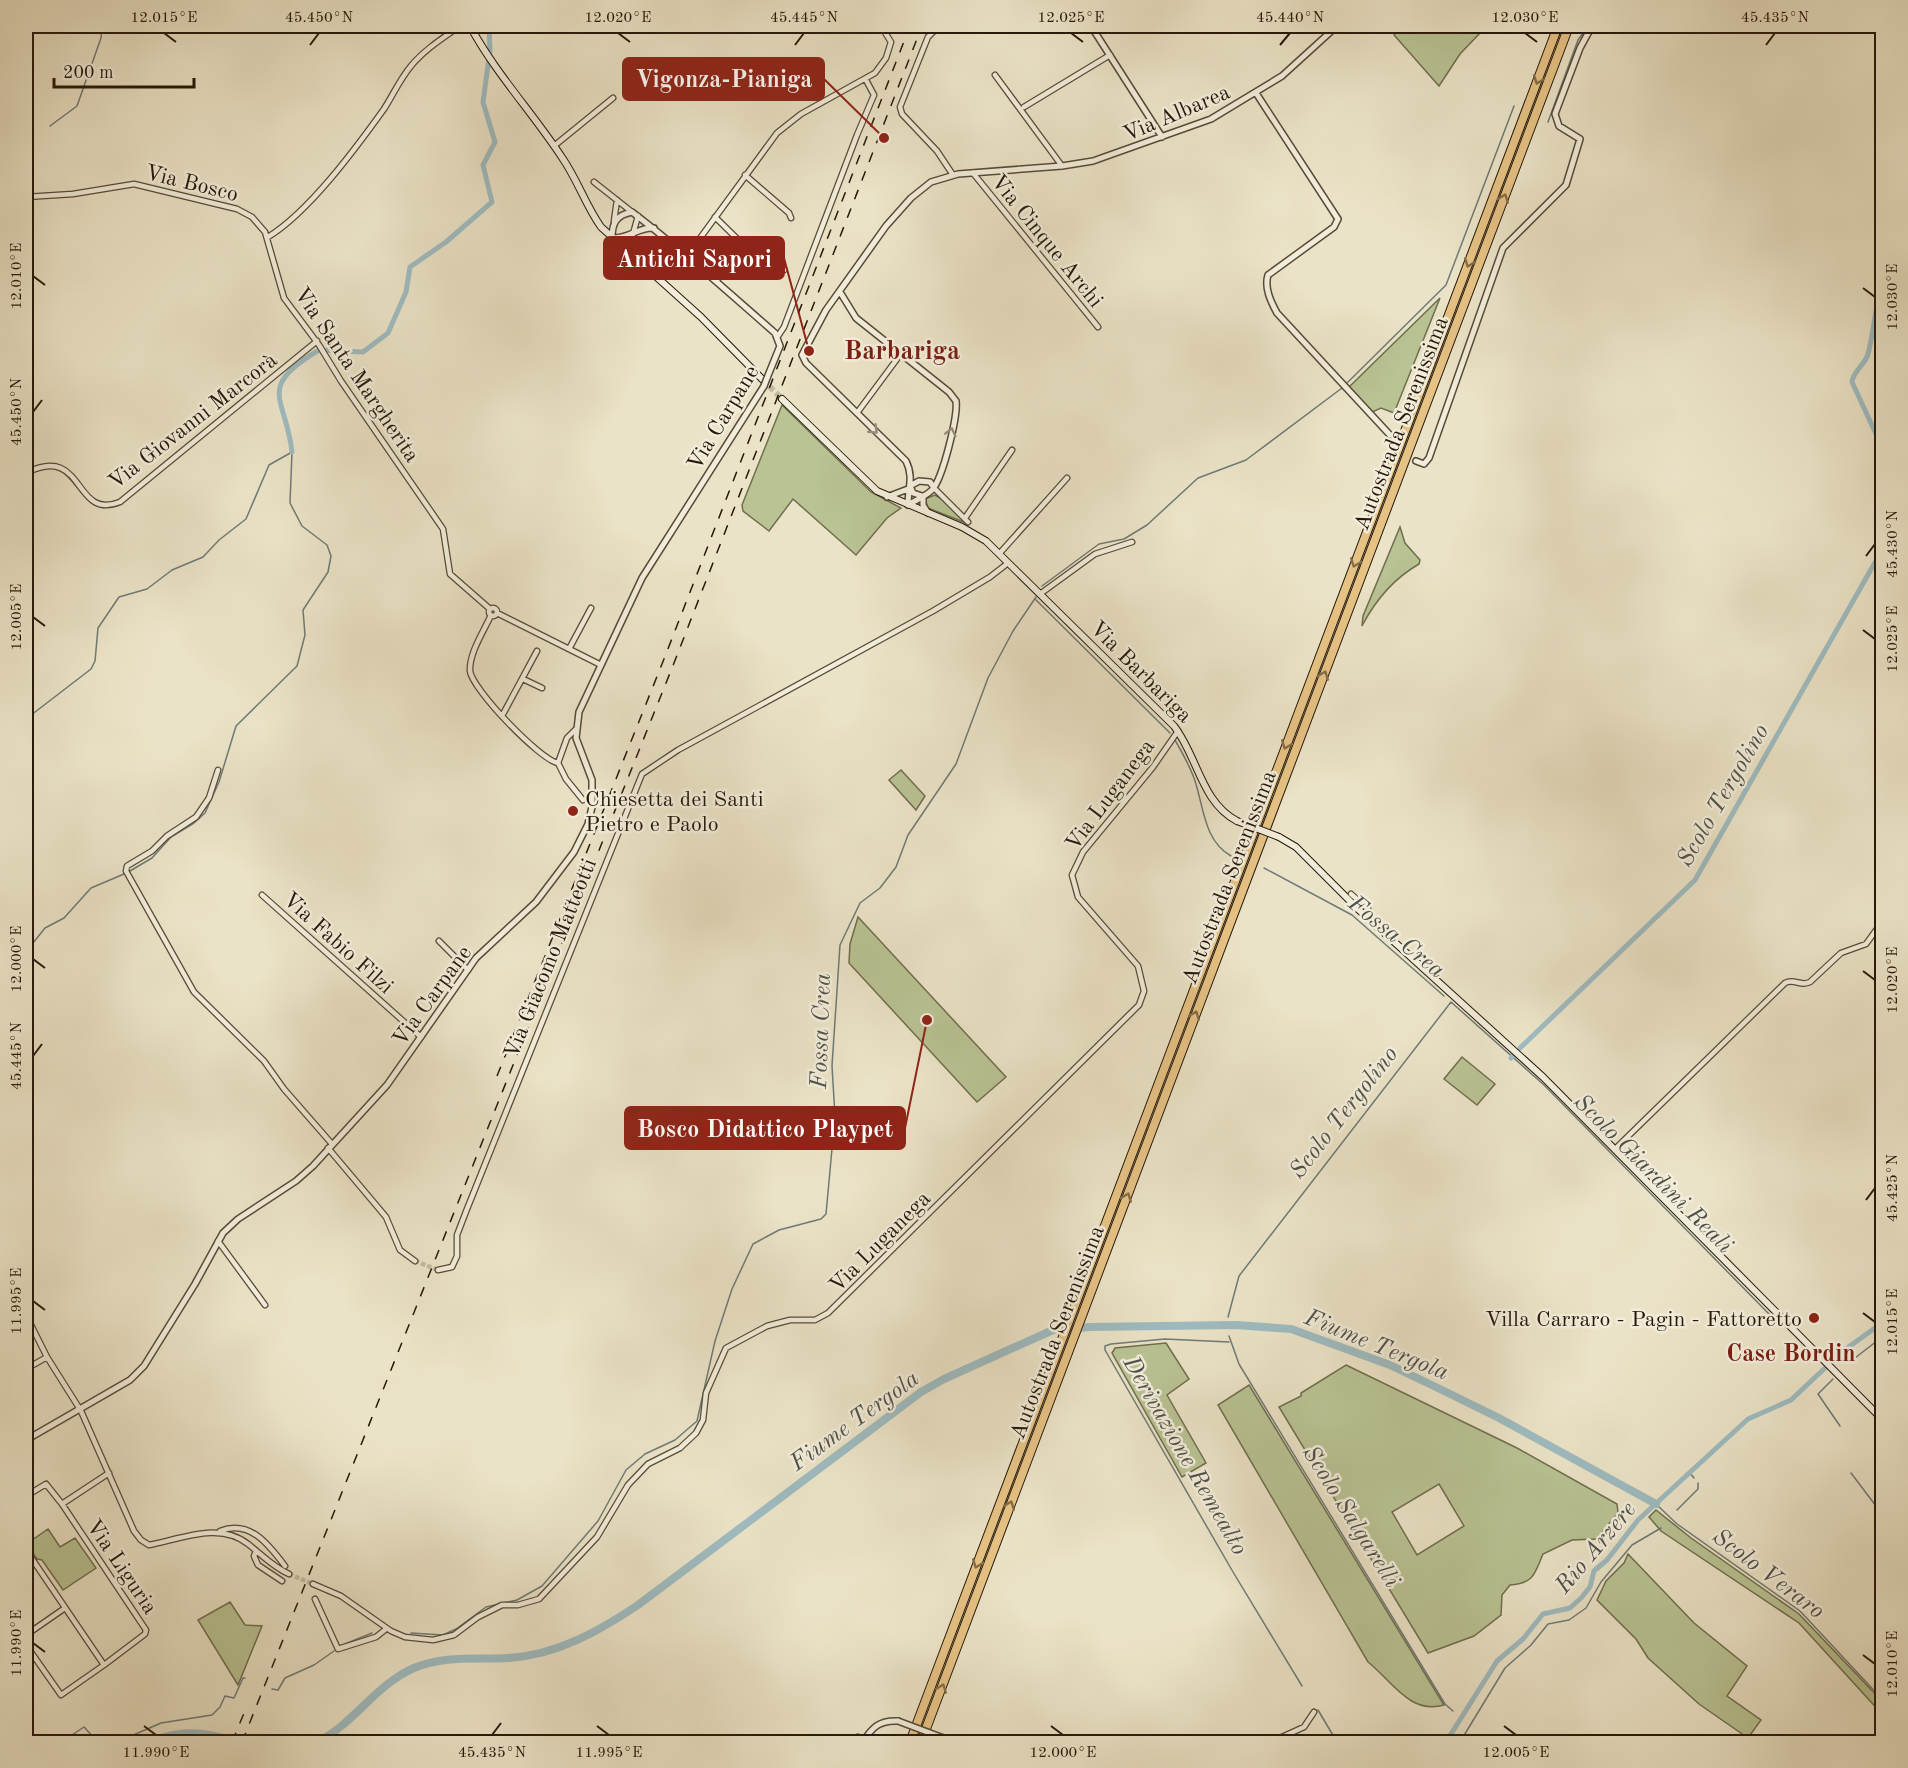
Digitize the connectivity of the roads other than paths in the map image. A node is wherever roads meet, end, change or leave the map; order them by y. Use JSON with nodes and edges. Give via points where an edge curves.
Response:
{"nodes":[{"id":1,"x":460,"y":26,"type":"edge"},
{"id":2,"x":470,"y":26,"type":"edge"},
{"id":3,"x":880,"y":26,"type":"edge"},
{"id":4,"x":939,"y":26,"type":"edge"},
{"id":5,"x":1090,"y":26,"type":"edge"},
{"id":6,"x":1337,"y":26,"type":"edge"},
{"id":7,"x":1558,"y":26,"type":"edge"},
{"id":8,"x":1569,"y":26,"type":"edge"},
{"id":9,"x":1592,"y":26,"type":"edge"},
{"id":10,"x":1110,"y":55,"type":"junction"},
{"id":11,"x":995,"y":75,"type":"dead end"},
{"id":12,"x":866,"y":80,"type":"junction"},
{"id":13,"x":1256,"y":93,"type":"junction"},
{"id":14,"x":613,"y":98,"type":"dead end"},
{"id":15,"x":1024,"y":107,"type":"dead end"},
{"id":16,"x":1162,"y":137,"type":"junction"},
{"id":17,"x":554,"y":146,"type":"junction"},
{"id":18,"x":1062,"y":166,"type":"junction"},
{"id":19,"x":973,"y":173,"type":"junction"},
{"id":20,"x":745,"y":175,"type":"junction"},
{"id":21,"x":953,"y":175,"type":"junction"},
{"id":22,"x":594,"y":182,"type":"dead end"},
{"id":23,"x":26,"y":197,"type":"edge"},
{"id":24,"x":616,"y":200,"type":"junction"},
{"id":25,"x":635,"y":214,"type":"junction"},
{"id":26,"x":715,"y":217,"type":"junction"},
{"id":27,"x":791,"y":218,"type":"dead end"},
{"id":28,"x":614,"y":221,"type":"junction"},
{"id":29,"x":598,"y":223,"type":"junction"},
{"id":30,"x":654,"y":228,"type":"junction"},
{"id":31,"x":633,"y":234,"type":"junction"},
{"id":32,"x":268,"y":237,"type":"junction"},
{"id":33,"x":612,"y":238,"type":"junction"},
{"id":34,"x":745,"y":247,"type":"junction"},
{"id":35,"x":687,"y":256,"type":"junction"},
{"id":36,"x":634,"y":257,"type":"junction"},
{"id":37,"x":784,"y":270,"type":"dead end"},
{"id":38,"x":716,"y":281,"type":"junction"},
{"id":39,"x":840,"y":292,"type":"junction"},
{"id":40,"x":1098,"y":327,"type":"dead end"},
{"id":41,"x":778,"y":336,"type":"junction"},
{"id":42,"x":318,"y":343,"type":"junction"},
{"id":43,"x":897,"y":359,"type":"dead end"},
{"id":44,"x":765,"y":381,"type":"junction"},
{"id":45,"x":782,"y":399,"type":"tunnel mouth"},
{"id":46,"x":857,"y":413,"type":"junction"},
{"id":47,"x":1390,"y":435,"type":"dead end"},
{"id":48,"x":1012,"y":450,"type":"dead end"},
{"id":49,"x":1416,"y":461,"type":"dead end"},
{"id":50,"x":26,"y":473,"type":"edge"},
{"id":51,"x":1066,"y":478,"type":"dead end"},
{"id":52,"x":909,"y":488,"type":"junction"},
{"id":53,"x":934,"y":488,"type":"junction"},
{"id":54,"x":923,"y":496,"type":"junction"},
{"id":55,"x":887,"y":497,"type":"junction"},
{"id":56,"x":908,"y":505,"type":"junction"},
{"id":57,"x":928,"y":513,"type":"junction"},
{"id":58,"x":1131,"y":542,"type":"dead end"},
{"id":59,"x":999,"y":554,"type":"junction"},
{"id":60,"x":1008,"y":563,"type":"junction"},
{"id":61,"x":1040,"y":594,"type":"junction"},
{"id":62,"x":591,"y":608,"type":"dead end"},
{"id":63,"x":490,"y":609,"type":"junction"},
{"id":64,"x":497,"y":613,"type":"junction"},
{"id":65,"x":491,"y":615,"type":"junction"},
{"id":66,"x":569,"y":649,"type":"junction"},
{"id":67,"x":537,"y":651,"type":"dead end"},
{"id":68,"x":601,"y":665,"type":"junction"},
{"id":69,"x":523,"y":679,"type":"junction"},
{"id":70,"x":542,"y":688,"type":"dead end"},
{"id":71,"x":502,"y":716,"type":"junction"},
{"id":72,"x":575,"y":730,"type":"junction"},
{"id":73,"x":1178,"y":731,"type":"junction"},
{"id":74,"x":558,"y":763,"type":"junction"},
{"id":75,"x":218,"y":771,"type":"dead end"},
{"id":76,"x":584,"y":800,"type":"dead end"},
{"id":77,"x":1351,"y":894,"type":"dead end"},
{"id":78,"x":262,"y":895,"type":"dead end"},
{"id":79,"x":1364,"y":914,"type":"junction"},
{"id":80,"x":1882,"y":922,"type":"edge"},
{"id":81,"x":439,"y":941,"type":"dead end"},
{"id":82,"x":468,"y":970,"type":"junction"},
{"id":83,"x":421,"y":1037,"type":"junction"},
{"id":84,"x":330,"y":1146,"type":"junction"},
{"id":85,"x":1615,"y":1149,"type":"junction"},
{"id":86,"x":218,"y":1241,"type":"junction"},
{"id":87,"x":415,"y":1261,"type":"tunnel mouth"},
{"id":88,"x":438,"y":1270,"type":"dead end"},
{"id":89,"x":265,"y":1305,"type":"dead end"},
{"id":90,"x":31,"y":1325,"type":"dead end"},
{"id":91,"x":46,"y":1357,"type":"junction"},
{"id":92,"x":26,"y":1369,"type":"edge"},
{"id":93,"x":80,"y":1408,"type":"junction"},
{"id":94,"x":1882,"y":1419,"type":"edge"},
{"id":95,"x":26,"y":1440,"type":"edge"},
{"id":96,"x":109,"y":1473,"type":"junction"},
{"id":97,"x":26,"y":1496,"type":"edge"},
{"id":98,"x":62,"y":1504,"type":"junction"},
{"id":99,"x":235,"y":1529,"type":"junction"},
{"id":100,"x":242,"y":1529,"type":"junction"},
{"id":101,"x":219,"y":1532,"type":"junction"},
{"id":102,"x":235,"y":1536,"type":"junction"},
{"id":103,"x":26,"y":1550,"type":"edge"},
{"id":104,"x":256,"y":1551,"type":"junction"},
{"id":105,"x":285,"y":1566,"type":"tunnel mouth"},
{"id":106,"x":289,"y":1574,"type":"tunnel mouth"},
{"id":107,"x":282,"y":1581,"type":"dead end"},
{"id":108,"x":313,"y":1584,"type":"tunnel mouth"},
{"id":109,"x":315,"y":1599,"type":"dead end"},
{"id":110,"x":65,"y":1608,"type":"junction"},
{"id":111,"x":386,"y":1629,"type":"junction"},
{"id":112,"x":26,"y":1635,"type":"edge"},
{"id":113,"x":26,"y":1645,"type":"edge"},
{"id":114,"x":104,"y":1665,"type":"junction"},
{"id":115,"x":1314,"y":1712,"type":"dead end"},
{"id":116,"x":26,"y":1733,"type":"edge"},
{"id":117,"x":34,"y":1743,"type":"edge"},
{"id":118,"x":863,"y":1743,"type":"edge"},
{"id":119,"x":910,"y":1743,"type":"edge"},
{"id":120,"x":921,"y":1743,"type":"edge"},
{"id":121,"x":956,"y":1743,"type":"edge"},
{"id":122,"x":1271,"y":1743,"type":"edge"}],
"edges":[{"from":1,"to":32,"type":"street","via":[[411,66],[340,166]]},
{"from":2,"to":17,"type":"main road","via":[[486,56]]},
{"from":3,"to":12,"type":"street","via":[[891,42],[881,66]]},
{"from":4,"to":21,"type":"street","via":[[928,37],[900,107]]},
{"from":5,"to":10,"type":"street"},
{"from":6,"to":13,"type":"street","name":"Via Albarea","via":[[1301,60]]},
{"from":7,"to":119,"type":"highway","name":"Autostrada Serenissima","one_way":true},
{"from":120,"to":8,"type":"highway","name":"Autostrada Serenissima","one_way":true},
{"from":9,"to":49,"type":"street","via":[[1555,114],[1559,126],[1580,140],[1571,176],[1562,190],[1503,248],[1429,458],[1424,464]]},
{"from":10,"to":15,"type":"street"},
{"from":10,"to":16,"type":"street"},
{"from":11,"to":18,"type":"street"},
{"from":12,"to":20,"type":"street","via":[[784,126]]},
{"from":12,"to":41,"type":"street","name":"Via Carpane","via":[[874,95]]},
{"from":13,"to":16,"type":"street","name":"Via Albarea","via":[[1211,119]]},
{"from":13,"to":47,"type":"street","via":[[1338,219],[1334,227],[1268,275],[1266,284],[1271,300],[1277,313]]},
{"from":14,"to":17,"type":"street"},
{"from":16,"to":18,"type":"street","name":"Via Albarea","via":[[1106,158]]},
{"from":17,"to":29,"type":"main road"},
{"from":18,"to":19,"type":"street","name":"Via Albarea"},
{"from":19,"to":21,"type":"street","name":"Via Albarea"},
{"from":19,"to":40,"type":"street","name":"Via Cinque Archi"},
{"from":20,"to":26,"type":"street"},
{"from":20,"to":27,"type":"street"},
{"from":21,"to":39,"type":"street","name":"Via Albarea","via":[[931,182],[898,212]]},
{"from":22,"to":24,"type":"street"},
{"from":23,"to":32,"type":"street","name":"Via Bosco","via":[[140,185],[242,211]]},
{"from":24,"to":25,"type":"street"},
{"from":24,"to":28,"type":"street"},
{"from":25,"to":28,"type":"street","via":[[620,215]]},
{"from":25,"to":30,"type":"street"},
{"from":25,"to":31,"type":"street"},
{"from":26,"to":34,"type":"street"},
{"from":26,"to":35,"type":"street"},
{"from":28,"to":29,"type":"street","via":[[609,225]]},
{"from":28,"to":33,"type":"street"},
{"from":29,"to":33,"type":"main road"},
{"from":30,"to":31,"type":"street"},
{"from":30,"to":35,"type":"street"},
{"from":31,"to":33,"type":"street","via":[[624,239]]},
{"from":31,"to":36,"type":"street"},
{"from":32,"to":42,"type":"street","name":"Via Santa Margherita","via":[[284,298]]},
{"from":33,"to":36,"type":"main road"},
{"from":34,"to":37,"type":"street","via":[[765,267],[774,261]]},
{"from":34,"to":38,"type":"street"},
{"from":35,"to":38,"type":"street"},
{"from":36,"to":44,"type":"main road"},
{"from":38,"to":41,"type":"street"},
{"from":39,"to":46,"type":"street","name":"Via Albarea","via":[[815,328],[802,359]]},
{"from":53,"to":39,"type":"street","one_way":true,"via":[[956,400],[856,318]]},
{"from":41,"to":44,"type":"street","name":"Via Carpane","via":[[780,346]]},
{"from":42,"to":50,"type":"street","name":"Via Giovanni Marcorà","via":[[120,502],[109,505],[93,501],[70,473],[59,466],[41,466]]},
{"from":42,"to":63,"type":"street","name":"Via Santa Margherita","via":[[443,529],[450,574]]},
{"from":43,"to":46,"type":"street"},
{"from":44,"to":68,"type":"street","name":"Via Carpane","via":[[651,562]]},
{"from":45,"to":55,"type":"main road","name":"Via Barbariga","via":[[865,482]]},
{"from":46,"to":52,"type":"street","one_way":true,"via":[[906,461],[912,473]]},
{"from":48,"to":53,"type":"street","via":[[967,520]]},
{"from":51,"to":59,"type":"street"},
{"from":52,"to":53,"type":"street","via":[[923,481]]},
{"from":52,"to":54,"type":"street"},
{"from":52,"to":55,"type":"street"},
{"from":52,"to":56,"type":"street"},
{"from":53,"to":54,"type":"street"},
{"from":54,"to":56,"type":"street"},
{"from":54,"to":57,"type":"street"},
{"from":55,"to":56,"type":"main road","name":"Via Barbariga"},
{"from":56,"to":57,"type":"main road","name":"Via Barbariga"},
{"from":57,"to":59,"type":"main road","name":"Via Barbariga","via":[[976,533]]},
{"from":58,"to":61,"type":"street","via":[[1095,554]]},
{"from":59,"to":60,"type":"main road","name":"Via Barbariga"},
{"from":60,"to":61,"type":"main road","name":"Via Barbariga"},
{"from":60,"to":88,"type":"street","name":"Via Giacomo Matteotti","via":[[933,611],[678,750],[642,774],[466,1209],[456,1239],[457,1260],[452,1268]]},
{"from":61,"to":73,"type":"main road","name":"Via Barbariga"},
{"from":62,"to":66,"type":"street"},
{"from":63,"to":64,"type":"street","name":"Via Santa Margherita"},
{"from":63,"to":65,"type":"street"},
{"from":64,"to":65,"type":"street"},
{"from":64,"to":66,"type":"street","name":"Via Santa Margherita"},
{"from":65,"to":71,"type":"street","via":[[470,673]]},
{"from":66,"to":68,"type":"street","name":"Via Santa Margherita"},
{"from":67,"to":69,"type":"street"},
{"from":68,"to":72,"type":"street","name":"Via Carpane"},
{"from":69,"to":70,"type":"street"},
{"from":69,"to":71,"type":"street"},
{"from":71,"to":74,"type":"street","via":[[538,752]]},
{"from":72,"to":74,"type":"street","name":"Via Carpane","via":[[567,738]]},
{"from":72,"to":82,"type":"street","name":"Via Carpane","via":[[592,780],[588,824],[570,857],[536,902]]},
{"from":73,"to":79,"type":"main road","name":"Via Barbariga","bridge":true,"via":[[1212,800],[1222,812],[1296,848]]},
{"from":73,"to":111,"type":"street","name":"Via Luganega","via":[[1077,860],[1072,875],[1078,897],[1138,966],[1144,991],[1139,1005],[828,1313],[815,1320],[790,1320],[767,1326],[726,1348],[706,1393],[703,1420],[696,1433],[680,1448],[648,1464],[634,1478],[597,1537],[539,1599],[490,1609],[444,1639],[413,1638]]},
{"from":74,"to":76,"type":"street"},
{"from":75,"to":84,"type":"street","via":[[196,817],[166,836],[148,855],[127,866],[126,871],[194,992],[264,1061]]},
{"from":77,"to":79,"type":"street","name":"Via Barbariga","via":[[1368,909]]},
{"from":78,"to":83,"type":"street","name":"Via Fabio Filzi"},
{"from":79,"to":85,"type":"main road","name":"Via Barbariga"},
{"from":80,"to":85,"type":"street","via":[[1866,944],[1841,953],[1815,980],[1804,985],[1785,983]]},
{"from":81,"to":82,"type":"street"},
{"from":82,"to":83,"type":"street","name":"Via Carpane"},
{"from":83,"to":84,"type":"street","name":"Via Carpane","via":[[387,1085]]},
{"from":84,"to":86,"type":"street","name":"Via Carpane","via":[[296,1181],[238,1219]]},
{"from":84,"to":87,"type":"street","via":[[386,1217],[400,1250]]},
{"from":85,"to":94,"type":"main road","name":"Via Barbariga"},
{"from":86,"to":89,"type":"street"},
{"from":86,"to":93,"type":"street","name":"Via Carpane","via":[[144,1366],[130,1380]]},
{"from":90,"to":91,"type":"street"},
{"from":91,"to":92,"type":"street"},
{"from":91,"to":93,"type":"street"},
{"from":93,"to":95,"type":"street","name":"Via Carpane"},
{"from":93,"to":96,"type":"street"},
{"from":96,"to":98,"type":"street"},
{"from":96,"to":101,"type":"street","via":[[135,1531],[149,1545]]},
{"from":97,"to":98,"type":"street","via":[[46,1484]]},
{"from":98,"to":114,"type":"street","name":"Via Liguria","via":[[146,1630]]},
{"from":99,"to":100,"type":"street"},
{"from":99,"to":101,"type":"street"},
{"from":99,"to":102,"type":"street"},
{"from":100,"to":102,"type":"street"},
{"from":100,"to":105,"type":"street","via":[[260,1536]]},
{"from":101,"to":102,"type":"street"},
{"from":102,"to":104,"type":"street"},
{"from":103,"to":110,"type":"street"},
{"from":104,"to":106,"type":"street"},
{"from":104,"to":107,"type":"street","via":[[258,1565]]},
{"from":108,"to":111,"type":"street","name":"Via Luganega","via":[[341,1596]]},
{"from":109,"to":111,"type":"street","via":[[338,1649],[376,1637]]},
{"from":110,"to":112,"type":"street"},
{"from":110,"to":114,"type":"street"},
{"from":113,"to":114,"type":"street","via":[[62,1695]]},
{"from":115,"to":122,"type":"street","via":[[1304,1727]]},
{"from":116,"to":117,"type":"street"},
{"from":118,"to":121,"type":"street","bridge":true,"via":[[875,1725],[885,1720],[898,1721]]}]}
